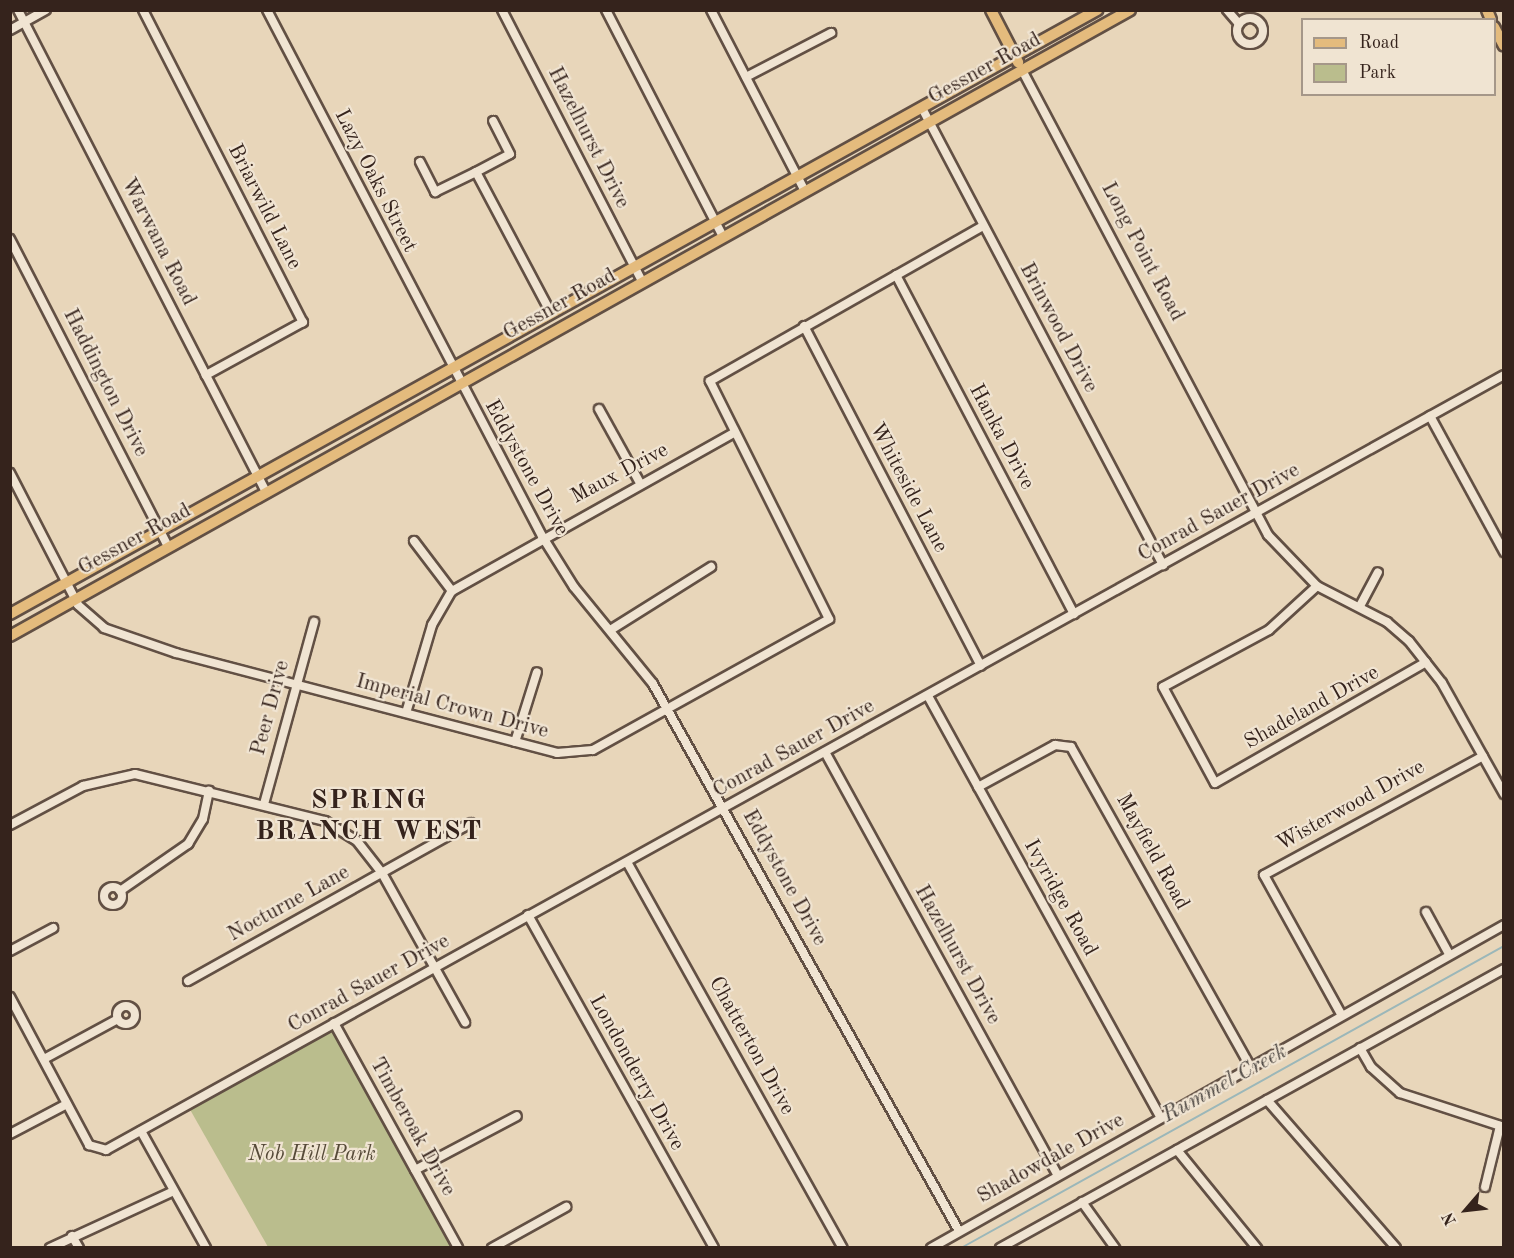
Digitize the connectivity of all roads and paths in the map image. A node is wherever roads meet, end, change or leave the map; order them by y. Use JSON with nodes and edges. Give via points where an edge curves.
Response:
{"nodes":[{"id":1,"x":18,"y":10,"type":"edge"},
{"id":2,"x":46,"y":10,"type":"edge"},
{"id":3,"x":143,"y":10,"type":"edge"},
{"id":4,"x":267,"y":10,"type":"edge"},
{"id":5,"x":502,"y":10,"type":"edge"},
{"id":6,"x":606,"y":10,"type":"edge"},
{"id":7,"x":711,"y":10,"type":"edge"},
{"id":8,"x":991,"y":10,"type":"edge"},
{"id":9,"x":1097,"y":10,"type":"edge"},
{"id":10,"x":1130,"y":10,"type":"edge"},
{"id":11,"x":1227,"y":10,"type":"edge"},
{"id":12,"x":24,"y":22,"type":"junction"},
{"id":13,"x":1239,"y":24,"type":"dead end"},
{"id":14,"x":10,"y":30,"type":"edge"},
{"id":15,"x":1496,"y":31,"type":"edge"},
{"id":16,"x":831,"y":33,"type":"dead end"},
{"id":17,"x":1503,"y":46,"type":"edge"},
{"id":18,"x":1015,"y":56,"type":"junction"},
{"id":19,"x":1022,"y":70,"type":"junction"},
{"id":20,"x":746,"y":78,"type":"junction"},
{"id":21,"x":921,"y":108,"type":"junction"},
{"id":22,"x":493,"y":121,"type":"dead end"},
{"id":23,"x":929,"y":123,"type":"junction"},
{"id":24,"x":420,"y":162,"type":"dead end"},
{"id":25,"x":476,"y":172,"type":"junction"},
{"id":26,"x":797,"y":175,"type":"junction"},
{"id":27,"x":806,"y":191,"type":"junction"},
{"id":28,"x":716,"y":222,"type":"junction"},
{"id":29,"x":983,"y":226,"type":"junction"},
{"id":30,"x":723,"y":237,"type":"junction"},
{"id":31,"x":10,"y":239,"type":"edge"},
{"id":32,"x":634,"y":266,"type":"junction"},
{"id":33,"x":896,"y":275,"type":"junction"},
{"id":34,"x":642,"y":281,"type":"junction"},
{"id":35,"x":551,"y":313,"type":"junction"},
{"id":36,"x":804,"y":326,"type":"junction"},
{"id":37,"x":451,"y":368,"type":"junction"},
{"id":38,"x":206,"y":375,"type":"junction"},
{"id":39,"x":1503,"y":375,"type":"edge"},
{"id":40,"x":459,"y":383,"type":"junction"},
{"id":41,"x":599,"y":409,"type":"dead end"},
{"id":42,"x":1430,"y":416,"type":"junction"},
{"id":43,"x":734,"y":433,"type":"junction"},
{"id":44,"x":10,"y":473,"type":"edge"},
{"id":45,"x":258,"y":475,"type":"junction"},
{"id":46,"x":640,"y":483,"type":"junction"},
{"id":47,"x":265,"y":490,"type":"junction"},
{"id":48,"x":1256,"y":513,"type":"junction"},
{"id":49,"x":159,"y":528,"type":"junction"},
{"id":50,"x":543,"y":536,"type":"junction"},
{"id":51,"x":414,"y":541,"type":"dead end"},
{"id":52,"x":167,"y":544,"type":"junction"},
{"id":53,"x":1503,"y":552,"type":"edge"},
{"id":54,"x":1163,"y":565,"type":"junction"},
{"id":55,"x":711,"y":567,"type":"dead end"},
{"id":56,"x":1378,"y":572,"type":"dead end"},
{"id":57,"x":66,"y":581,"type":"junction"},
{"id":58,"x":1317,"y":586,"type":"junction"},
{"id":59,"x":452,"y":591,"type":"junction"},
{"id":60,"x":74,"y":597,"type":"junction"},
{"id":61,"x":1360,"y":606,"type":"junction"},
{"id":62,"x":10,"y":614,"type":"edge"},
{"id":63,"x":1074,"y":614,"type":"junction"},
{"id":64,"x":314,"y":622,"type":"dead end"},
{"id":65,"x":612,"y":629,"type":"junction"},
{"id":66,"x":10,"y":636,"type":"edge"},
{"id":67,"x":1426,"y":662,"type":"junction"},
{"id":68,"x":981,"y":666,"type":"junction"},
{"id":69,"x":537,"y":672,"type":"dead end"},
{"id":70,"x":296,"y":685,"type":"junction"},
{"id":71,"x":928,"y":696,"type":"junction"},
{"id":72,"x":669,"y":711,"type":"junction"},
{"id":73,"x":406,"y":713,"type":"junction"},
{"id":74,"x":515,"y":742,"type":"junction"},
{"id":75,"x":825,"y":752,"type":"junction"},
{"id":76,"x":1482,"y":756,"type":"junction"},
{"id":77,"x":978,"y":786,"type":"junction"},
{"id":78,"x":209,"y":790,"type":"junction"},
{"id":79,"x":1503,"y":794,"type":"edge"},
{"id":80,"x":264,"y":804,"type":"junction"},
{"id":81,"x":724,"y":808,"type":"junction"},
{"id":82,"x":471,"y":823,"type":"dead end"},
{"id":83,"x":10,"y":825,"type":"edge"},
{"id":84,"x":627,"y":862,"type":"junction"},
{"id":85,"x":382,"y":873,"type":"junction"},
{"id":86,"x":120,"y":891,"type":"dead end"},
{"id":87,"x":1426,"y":912,"type":"dead end"},
{"id":88,"x":528,"y":915,"type":"junction"},
{"id":89,"x":1503,"y":926,"type":"edge"},
{"id":90,"x":53,"y":928,"type":"dead end"},
{"id":91,"x":10,"y":951,"type":"edge"},
{"id":92,"x":1449,"y":954,"type":"junction"},
{"id":93,"x":434,"y":968,"type":"junction"},
{"id":94,"x":1503,"y":969,"type":"edge"},
{"id":95,"x":188,"y":981,"type":"dead end"},
{"id":96,"x":10,"y":997,"type":"edge"},
{"id":97,"x":14,"y":1011,"type":"edge"},
{"id":98,"x":1341,"y":1014,"type":"junction"},
{"id":99,"x":118,"y":1019,"type":"dead end"},
{"id":100,"x":465,"y":1022,"type":"dead end"},
{"id":101,"x":334,"y":1023,"type":"junction"},
{"id":102,"x":1360,"y":1048,"type":"junction"},
{"id":103,"x":44,"y":1059,"type":"junction"},
{"id":104,"x":1250,"y":1066,"type":"junction"},
{"id":105,"x":1267,"y":1100,"type":"junction"},
{"id":106,"x":67,"y":1104,"type":"junction"},
{"id":107,"x":517,"y":1116,"type":"dead end"},
{"id":108,"x":1161,"y":1118,"type":"junction"},
{"id":109,"x":1502,"y":1126,"type":"edge"},
{"id":110,"x":141,"y":1131,"type":"junction"},
{"id":111,"x":10,"y":1134,"type":"edge"},
{"id":112,"x":1177,"y":1150,"type":"junction"},
{"id":113,"x":415,"y":1170,"type":"junction"},
{"id":114,"x":1058,"y":1175,"type":"junction"},
{"id":115,"x":1485,"y":1187,"type":"dead end"},
{"id":116,"x":174,"y":1191,"type":"junction"},
{"id":117,"x":1082,"y":1202,"type":"junction"},
{"id":118,"x":566,"y":1207,"type":"dead end"},
{"id":119,"x":959,"y":1232,"type":"junction"},
{"id":120,"x":72,"y":1236,"type":"junction"},
{"id":121,"x":50,"y":1248,"type":"edge"},
{"id":122,"x":79,"y":1248,"type":"edge"},
{"id":123,"x":206,"y":1248,"type":"edge"},
{"id":124,"x":459,"y":1248,"type":"edge"},
{"id":125,"x":492,"y":1248,"type":"edge"},
{"id":126,"x":714,"y":1248,"type":"edge"},
{"id":127,"x":843,"y":1248,"type":"edge"},
{"id":128,"x":931,"y":1248,"type":"edge"},
{"id":129,"x":1000,"y":1248,"type":"edge"},
{"id":130,"x":1115,"y":1248,"type":"edge"},
{"id":131,"x":1257,"y":1248,"type":"edge"},
{"id":132,"x":1396,"y":1248,"type":"edge"}],
"edges":[{"from":1,"to":12,"type":"street","name":"Warwana Road"},
{"from":2,"to":12,"type":"street"},
{"from":3,"to":38,"type":"street","name":"Briarwild Lane","via":[[303,322]]},
{"from":4,"to":37,"type":"street","name":"Lazy Oaks Street"},
{"from":5,"to":32,"type":"street","name":"Hazelhurst Drive"},
{"from":6,"to":28,"type":"street"},
{"from":7,"to":20,"type":"street"},
{"from":8,"to":18,"type":"main road","name":"Long Point Road"},
{"from":9,"to":18,"type":"main road","name":"Gessner Road"},
{"from":10,"to":19,"type":"main road","name":"Gessner Road"},
{"from":11,"to":13,"type":"street"},
{"from":12,"to":14,"type":"street"},
{"from":12,"to":38,"type":"street","name":"Warwana Road"},
{"from":15,"to":17,"type":"main road"},
{"from":16,"to":20,"type":"street"},
{"from":18,"to":19,"type":"main road","name":"Long Point Road"},
{"from":18,"to":21,"type":"main road","name":"Gessner Road"},
{"from":19,"to":23,"type":"main road","name":"Gessner Road"},
{"from":19,"to":48,"type":"street","name":"Long Point Road"},
{"from":20,"to":26,"type":"street"},
{"from":21,"to":23,"type":"street","name":"Brinwood Drive"},
{"from":21,"to":26,"type":"main road","name":"Gessner Road"},
{"from":22,"to":25,"type":"street","via":[[510,154]]},
{"from":23,"to":27,"type":"main road","name":"Gessner Road"},
{"from":23,"to":29,"type":"street","name":"Brinwood Drive"},
{"from":24,"to":25,"type":"street","via":[[435,192]]},
{"from":25,"to":35,"type":"street"},
{"from":26,"to":27,"type":"street"},
{"from":26,"to":28,"type":"main road","name":"Gessner Road"},
{"from":27,"to":30,"type":"main road","name":"Gessner Road"},
{"from":28,"to":30,"type":"street"},
{"from":28,"to":32,"type":"main road","name":"Gessner Road"},
{"from":29,"to":33,"type":"street"},
{"from":29,"to":54,"type":"street","name":"Brinwood Drive"},
{"from":30,"to":34,"type":"main road","name":"Gessner Road"},
{"from":31,"to":49,"type":"street","name":"Haddington Drive"},
{"from":32,"to":34,"type":"street","name":"Hazelhurst Drive"},
{"from":32,"to":35,"type":"main road","name":"Gessner Road"},
{"from":33,"to":36,"type":"street"},
{"from":33,"to":63,"type":"street","name":"Hanka Drive"},
{"from":34,"to":40,"type":"main road","name":"Gessner Road"},
{"from":35,"to":37,"type":"main road","name":"Gessner Road"},
{"from":36,"to":43,"type":"street","via":[[710,381]]},
{"from":36,"to":68,"type":"street","name":"Whiteside Lane"},
{"from":37,"to":40,"type":"street","name":"Eddystone Drive"},
{"from":37,"to":45,"type":"main road","name":"Gessner Road"},
{"from":38,"to":45,"type":"street","name":"Warwana Road"},
{"from":39,"to":42,"type":"street","name":"Conrad Sauer Drive"},
{"from":40,"to":47,"type":"main road","name":"Gessner Road"},
{"from":40,"to":50,"type":"street","name":"Eddystone Drive"},
{"from":41,"to":46,"type":"street"},
{"from":42,"to":48,"type":"street","name":"Conrad Sauer Drive"},
{"from":42,"to":53,"type":"street"},
{"from":43,"to":46,"type":"street","name":"Maux Drive"},
{"from":43,"to":72,"type":"street","name":"Imperial Crown Drive","via":[[829,619]]},
{"from":44,"to":57,"type":"street"},
{"from":45,"to":47,"type":"street","name":"Warwana Road"},
{"from":45,"to":49,"type":"main road","name":"Gessner Road"},
{"from":46,"to":50,"type":"street","name":"Maux Drive"},
{"from":47,"to":52,"type":"main road","name":"Gessner Road"},
{"from":48,"to":54,"type":"street","name":"Conrad Sauer Drive"},
{"from":48,"to":58,"type":"street","name":"Long Point Road","via":[[1284,555]]},
{"from":49,"to":52,"type":"street","name":"Haddington Drive"},
{"from":49,"to":57,"type":"main road","name":"Gessner Road"},
{"from":50,"to":59,"type":"street","name":"Maux Drive"},
{"from":50,"to":65,"type":"street","name":"Eddystone Drive","via":[[574,587]]},
{"from":51,"to":59,"type":"street"},
{"from":52,"to":60,"type":"main road","name":"Gessner Road"},
{"from":54,"to":63,"type":"street","name":"Conrad Sauer Drive"},
{"from":55,"to":65,"type":"street"},
{"from":56,"to":61,"type":"street"},
{"from":57,"to":60,"type":"street","name":"Imperial Crown Drive"},
{"from":57,"to":62,"type":"main road","name":"Gessner Road"},
{"from":58,"to":61,"type":"street","name":"Long Point Road"},
{"from":58,"to":67,"type":"street","name":"Shadeland Drive","via":[[1269,630],[1163,687],[1215,783]]},
{"from":59,"to":73,"type":"street","name":"Maux Drive","via":[[432,625]]},
{"from":60,"to":66,"type":"main road","name":"Gessner Road"},
{"from":60,"to":70,"type":"street","name":"Imperial Crown Drive","via":[[88,617],[123,637]]},
{"from":61,"to":67,"type":"street","name":"Long Point Road","via":[[1409,641]]},
{"from":63,"to":68,"type":"street","name":"Conrad Sauer Drive"},
{"from":64,"to":70,"type":"street","name":"Peer Drive"},
{"from":65,"to":72,"type":"street","name":"Eddystone Drive"},
{"from":67,"to":76,"type":"street","name":"Long Point Road"},
{"from":68,"to":71,"type":"street","name":"Conrad Sauer Drive"},
{"from":69,"to":74,"type":"street"},
{"from":70,"to":73,"type":"street","name":"Imperial Crown Drive"},
{"from":70,"to":80,"type":"street","name":"Peer Drive"},
{"from":71,"to":75,"type":"street","name":"Conrad Sauer Drive"},
{"from":71,"to":77,"type":"street","name":"Ivyridge Road"},
{"from":72,"to":74,"type":"street","name":"Imperial Crown Drive","via":[[593,750],[557,753]]},
{"from":72,"to":81,"type":"street","name":"Eddystone Drive"},
{"from":73,"to":74,"type":"street","name":"Imperial Crown Drive"},
{"from":75,"to":81,"type":"street","name":"Conrad Sauer Drive"},
{"from":75,"to":114,"type":"street","name":"Hazelhurst Drive"},
{"from":76,"to":79,"type":"street","name":"Long Point Road"},
{"from":76,"to":98,"type":"street","name":"Wisterwood Drive","via":[[1264,875]]},
{"from":77,"to":104,"type":"street","name":"Mayfield Road","via":[[1055,745],[1071,747]]},
{"from":77,"to":108,"type":"street","name":"Ivyridge Road"},
{"from":78,"to":80,"type":"street"},
{"from":78,"to":83,"type":"street","via":[[151,776],[107,777]]},
{"from":78,"to":86,"type":"street","via":[[203,819],[188,844]]},
{"from":80,"to":85,"type":"street","via":[[338,828]]},
{"from":81,"to":84,"type":"street","name":"Conrad Sauer Drive"},
{"from":81,"to":119,"type":"street","name":"Eddystone Drive"},
{"from":82,"to":85,"type":"street","name":"Nocturne Lane"},
{"from":84,"to":88,"type":"street","name":"Conrad Sauer Drive"},
{"from":84,"to":127,"type":"street","name":"Chatterton Drive"},
{"from":85,"to":93,"type":"street"},
{"from":85,"to":95,"type":"street","name":"Nocturne Lane"},
{"from":87,"to":92,"type":"street"},
{"from":88,"to":93,"type":"street","name":"Conrad Sauer Drive"},
{"from":88,"to":126,"type":"street","name":"Londonderry Drive"},
{"from":89,"to":92,"type":"street","name":"Shadowdale Drive"},
{"from":90,"to":91,"type":"street"},
{"from":92,"to":98,"type":"street","name":"Shadowdale Drive"},
{"from":93,"to":100,"type":"street"},
{"from":93,"to":101,"type":"street","name":"Conrad Sauer Drive"},
{"from":94,"to":102,"type":"street"},
{"from":96,"to":97,"type":"street"},
{"from":97,"to":103,"type":"street"},
{"from":98,"to":104,"type":"street","name":"Shadowdale Drive"},
{"from":99,"to":103,"type":"street"},
{"from":101,"to":110,"type":"street","name":"Conrad Sauer Drive"},
{"from":101,"to":113,"type":"street","name":"Timberoak Drive"},
{"from":102,"to":105,"type":"street"},
{"from":102,"to":109,"type":"street","via":[[1400,1093]]},
{"from":103,"to":106,"type":"street"},
{"from":104,"to":108,"type":"street","name":"Shadowdale Drive"},
{"from":105,"to":112,"type":"street"},
{"from":105,"to":132,"type":"street"},
{"from":106,"to":110,"type":"street","name":"Conrad Sauer Drive","via":[[89,1146],[100,1150]]},
{"from":106,"to":111,"type":"street"},
{"from":107,"to":113,"type":"street"},
{"from":108,"to":114,"type":"street","name":"Shadowdale Drive"},
{"from":109,"to":115,"type":"street"},
{"from":110,"to":116,"type":"street"},
{"from":112,"to":117,"type":"street"},
{"from":112,"to":131,"type":"street"},
{"from":113,"to":124,"type":"street","name":"Timberoak Drive"},
{"from":114,"to":119,"type":"street","name":"Shadowdale Drive"},
{"from":116,"to":120,"type":"street"},
{"from":116,"to":123,"type":"street"},
{"from":117,"to":129,"type":"street"},
{"from":117,"to":130,"type":"street"},
{"from":118,"to":125,"type":"street"},
{"from":119,"to":128,"type":"street","name":"Shadowdale Drive"},
{"from":120,"to":121,"type":"street"},
{"from":120,"to":122,"type":"street"}]}
